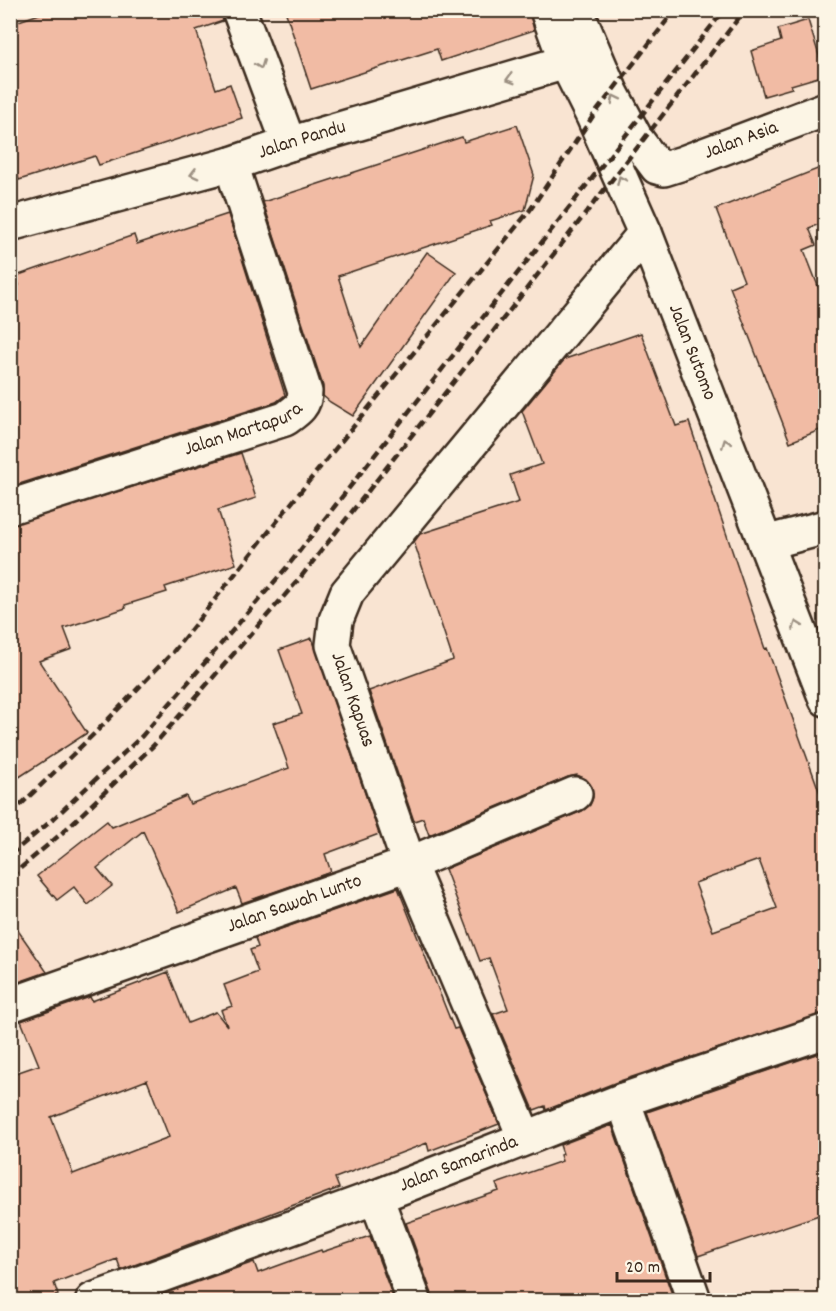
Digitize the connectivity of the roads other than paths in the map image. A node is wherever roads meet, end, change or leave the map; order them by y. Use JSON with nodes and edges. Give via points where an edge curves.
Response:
{"nodes":[{"id":1,"x":239,"y":10,"type":"edge"},
{"id":2,"x":548,"y":10,"type":"edge"},
{"id":3,"x":581,"y":30,"type":"edge"},
{"id":4,"x":825,"y":109,"type":"edge"},
{"id":5,"x":289,"y":144,"type":"junction"},
{"id":6,"x":231,"y":164,"type":"junction"},
{"id":7,"x":657,"y":167,"type":"joint"},
{"id":8,"x":10,"y":224,"type":"edge"},
{"id":9,"x":645,"y":233,"type":"junction"},
{"id":10,"x":10,"y":507,"type":"edge"},
{"id":11,"x":825,"y":527,"type":"edge"},
{"id":12,"x":765,"y":543,"type":"junction"},
{"id":13,"x":825,"y":699,"type":"edge"},
{"id":14,"x":575,"y":794,"type":"dead end"},
{"id":15,"x":409,"y":864,"type":"junction"},
{"id":16,"x":10,"y":1005,"type":"edge"},
{"id":17,"x":825,"y":1031,"type":"edge"},
{"id":18,"x":623,"y":1100,"type":"junction"},
{"id":19,"x":525,"y":1138,"type":"junction"},
{"id":20,"x":376,"y":1197,"type":"junction"},
{"id":21,"x":93,"y":1300,"type":"edge"},
{"id":22,"x":414,"y":1300,"type":"edge"},
{"id":23,"x":694,"y":1300,"type":"edge"}],
"edges":[{"from":1,"to":5,"type":"street","one_way":true},
{"from":2,"to":3,"type":"street","name":"Jalan Sutomo"},
{"from":3,"to":5,"type":"street","name":"Jalan Pandu","one_way":true},
{"from":7,"to":3,"type":"street","name":"Jalan Sutomo","one_way":true,"via":[[636,139]]},
{"from":9,"to":3,"type":"street","name":"Jalan Sutomo","one_way":true,"via":[[593,116]]},
{"from":4,"to":7,"type":"street","name":"Jalan Asia","via":[[683,163],[664,169]]},
{"from":5,"to":6,"type":"street","name":"Jalan Pandu"},
{"from":6,"to":8,"type":"street","name":"Jalan Pandu","one_way":true},
{"from":6,"to":10,"type":"street","name":"Jalan Martapura","via":[[305,401],[285,419]]},
{"from":12,"to":9,"type":"street","name":"Jalan Sutomo","one_way":true},
{"from":9,"to":15,"type":"street","name":"Jalan Kapuas","via":[[346,593],[336,620],[333,645]]},
{"from":11,"to":12,"type":"street"},
{"from":13,"to":12,"type":"street","name":"Jalan Sutomo","one_way":true},
{"from":14,"to":15,"type":"street","name":"Jalan Sawah Lunto"},
{"from":15,"to":16,"type":"street","name":"Jalan Sawah Lunto"},
{"from":15,"to":19,"type":"street","name":"Jalan Kapuas"},
{"from":17,"to":18,"type":"street","name":"Jalan Samarinda"},
{"from":18,"to":19,"type":"street","name":"Jalan Samarinda"},
{"from":18,"to":23,"type":"street"},
{"from":19,"to":20,"type":"street","name":"Jalan Samarinda"},
{"from":20,"to":21,"type":"street","name":"Jalan Samarinda"},
{"from":20,"to":22,"type":"street"}]}
